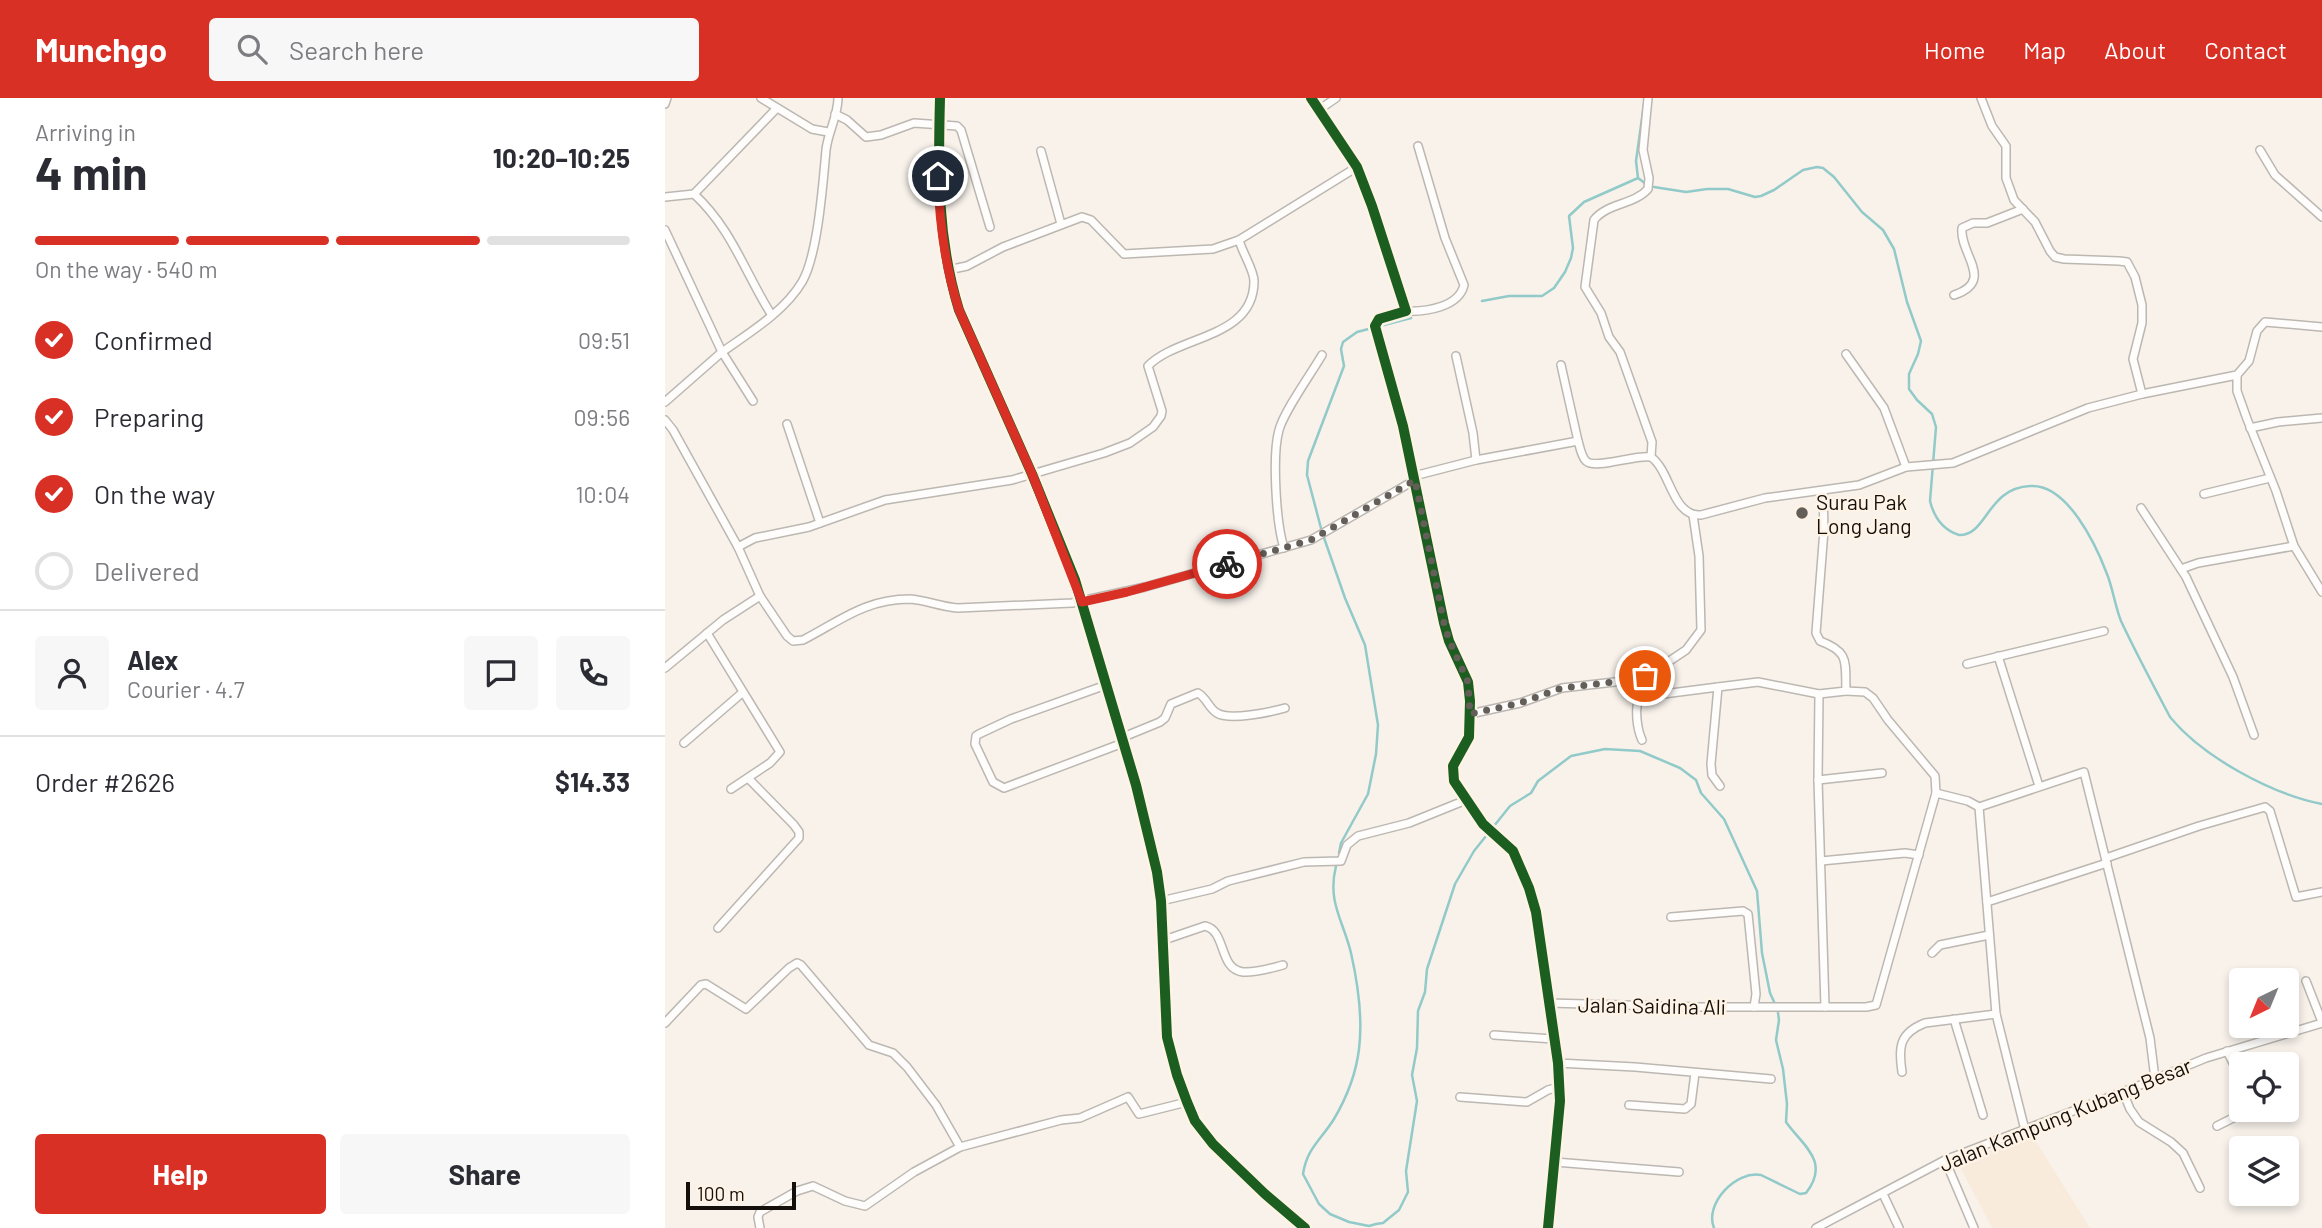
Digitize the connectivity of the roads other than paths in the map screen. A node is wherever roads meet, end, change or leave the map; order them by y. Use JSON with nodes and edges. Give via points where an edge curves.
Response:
{"nodes":[{"id":1,"x":667,"y":98,"type":"edge"},
{"id":2,"x":761,"y":98,"type":"edge"},
{"id":3,"x":838,"y":98,"type":"edge"},
{"id":4,"x":940,"y":98,"type":"edge"},
{"id":5,"x":1311,"y":98,"type":"edge"},
{"id":6,"x":1336,"y":98,"type":"edge"},
{"id":7,"x":1648,"y":98,"type":"edge"},
{"id":8,"x":1981,"y":98,"type":"edge"},
{"id":9,"x":665,"y":104,"type":"edge"},
{"id":10,"x":776,"y":109,"type":"junction"},
{"id":11,"x":1320,"y":110,"type":"junction"},
{"id":12,"x":835,"y":114,"type":"junction"},
{"id":13,"x":939,"y":123,"type":"junction"},
{"id":14,"x":828,"y":132,"type":"junction"},
{"id":15,"x":1418,"y":146,"type":"dead end"},
{"id":16,"x":2260,"y":150,"type":"dead end"},
{"id":17,"x":1041,"y":151,"type":"dead end"},
{"id":18,"x":1357,"y":167,"type":"junction"},
{"id":19,"x":694,"y":194,"type":"junction"},
{"id":20,"x":665,"y":197,"type":"edge"},
{"id":21,"x":2023,"y":209,"type":"junction"},
{"id":22,"x":2322,"y":217,"type":"edge"},
{"id":23,"x":1061,"y":224,"type":"junction"},
{"id":24,"x":991,"y":227,"type":"dead end"},
{"id":25,"x":665,"y":230,"type":"edge"},
{"id":26,"x":1239,"y":240,"type":"junction"},
{"id":27,"x":948,"y":270,"type":"junction"},
{"id":28,"x":1954,"y":295,"type":"dead end"},
{"id":29,"x":1406,"y":312,"type":"junction"},
{"id":30,"x":771,"y":314,"type":"junction"},
{"id":31,"x":2322,"y":327,"type":"edge"},
{"id":32,"x":722,"y":352,"type":"junction"},
{"id":33,"x":1846,"y":354,"type":"dead end"},
{"id":34,"x":1322,"y":355,"type":"dead end"},
{"id":35,"x":1456,"y":355,"type":"dead end"},
{"id":36,"x":1562,"y":365,"type":"dead end"},
{"id":37,"x":2237,"y":375,"type":"junction"},
{"id":38,"x":2219,"y":378,"type":"junction"},
{"id":39,"x":2237,"y":391,"type":"junction"},
{"id":40,"x":2142,"y":394,"type":"junction"},
{"id":41,"x":753,"y":401,"type":"dead end"},
{"id":42,"x":665,"y":402,"type":"edge"},
{"id":43,"x":2322,"y":418,"type":"edge"},
{"id":44,"x":665,"y":420,"type":"edge"},
{"id":45,"x":787,"y":424,"type":"dead end"},
{"id":46,"x":2250,"y":428,"type":"junction"},
{"id":47,"x":1579,"y":441,"type":"junction"},
{"id":48,"x":1651,"y":457,"type":"junction"},
{"id":49,"x":1476,"y":460,"type":"junction"},
{"id":50,"x":1906,"y":467,"type":"junction"},
{"id":51,"x":1032,"y":474,"type":"junction"},
{"id":52,"x":1415,"y":478,"type":"junction"},
{"id":53,"x":2270,"y":478,"type":"junction"},
{"id":54,"x":1823,"y":491,"type":"junction"},
{"id":55,"x":2204,"y":494,"type":"dead end"},
{"id":56,"x":2141,"y":508,"type":"dead end"},
{"id":57,"x":1693,"y":515,"type":"junction"},
{"id":58,"x":820,"y":523,"type":"junction"},
{"id":59,"x":2294,"y":546,"type":"junction"},
{"id":60,"x":738,"y":547,"type":"junction"},
{"id":61,"x":1285,"y":548,"type":"junction"},
{"id":62,"x":2181,"y":569,"type":"junction"},
{"id":63,"x":2322,"y":592,"type":"edge"},
{"id":64,"x":760,"y":596,"type":"junction"},
{"id":65,"x":1082,"y":602,"type":"junction"},
{"id":66,"x":2104,"y":631,"type":"dead end"},
{"id":67,"x":707,"y":633,"type":"junction"},
{"id":68,"x":1998,"y":656,"type":"junction"},
{"id":69,"x":1967,"y":664,"type":"dead end"},
{"id":70,"x":665,"y":668,"type":"edge"},
{"id":71,"x":1106,"y":685,"type":"junction"},
{"id":72,"x":1718,"y":687,"type":"junction"},
{"id":73,"x":1846,"y":691,"type":"junction"},
{"id":74,"x":742,"y":693,"type":"junction"},
{"id":75,"x":1819,"y":694,"type":"junction"},
{"id":76,"x":1285,"y":708,"type":"dead end"},
{"id":77,"x":1470,"y":714,"type":"junction"},
{"id":78,"x":2254,"y":735,"type":"dead end"},
{"id":79,"x":1642,"y":740,"type":"dead end"},
{"id":80,"x":1122,"y":741,"type":"junction"},
{"id":81,"x":684,"y":743,"type":"dead end"},
{"id":82,"x":1882,"y":774,"type":"dead end"},
{"id":83,"x":748,"y":778,"type":"junction"},
{"id":84,"x":1818,"y":780,"type":"junction"},
{"id":85,"x":1720,"y":786,"type":"dead end"},
{"id":86,"x":2039,"y":786,"type":"junction"},
{"id":87,"x":730,"y":789,"type":"dead end"},
{"id":88,"x":1936,"y":793,"type":"junction"},
{"id":89,"x":1466,"y":800,"type":"junction"},
{"id":90,"x":1979,"y":807,"type":"junction"},
{"id":91,"x":1919,"y":855,"type":"junction"},
{"id":92,"x":2107,"y":860,"type":"junction"},
{"id":93,"x":1821,"y":861,"type":"junction"},
{"id":94,"x":2322,"y":892,"type":"edge"},
{"id":95,"x":1161,"y":901,"type":"junction"},
{"id":96,"x":1987,"y":902,"type":"junction"},
{"id":97,"x":1671,"y":917,"type":"dead end"},
{"id":98,"x":718,"y":928,"type":"dead end"},
{"id":99,"x":1989,"y":934,"type":"junction"},
{"id":100,"x":1164,"y":940,"type":"junction"},
{"id":101,"x":1933,"y":953,"type":"dead end"},
{"id":102,"x":1283,"y":965,"type":"dead end"},
{"id":103,"x":2307,"y":981,"type":"dead end"},
{"id":104,"x":1549,"y":1003,"type":"junction"},
{"id":105,"x":1754,"y":1007,"type":"junction"},
{"id":106,"x":1825,"y":1007,"type":"junction"},
{"id":107,"x":1996,"y":1014,"type":"junction"},
{"id":108,"x":1954,"y":1019,"type":"junction"},
{"id":109,"x":2322,"y":1022,"type":"edge"},
{"id":110,"x":665,"y":1023,"type":"edge"},
{"id":111,"x":1494,"y":1035,"type":"dead end"},
{"id":112,"x":1553,"y":1038,"type":"junction"},
{"id":113,"x":2227,"y":1051,"type":"junction"},
{"id":114,"x":2229,"y":1055,"type":"edge"},
{"id":115,"x":1557,"y":1063,"type":"junction"},
{"id":116,"x":1902,"y":1072,"type":"dead end"},
{"id":117,"x":1695,"y":1073,"type":"junction"},
{"id":118,"x":1771,"y":1079,"type":"dead end"},
{"id":119,"x":2155,"y":1079,"type":"junction"},
{"id":120,"x":1559,"y":1087,"type":"junction"},
{"id":121,"x":2123,"y":1092,"type":"junction"},
{"id":122,"x":1460,"y":1097,"type":"dead end"},
{"id":123,"x":1187,"y":1102,"type":"junction"},
{"id":124,"x":1629,"y":1105,"type":"dead end"},
{"id":125,"x":1983,"y":1115,"type":"dead end"},
{"id":126,"x":2229,"y":1120,"type":"edge"},
{"id":127,"x":2217,"y":1126,"type":"dead end"},
{"id":128,"x":2025,"y":1130,"type":"junction"},
{"id":129,"x":960,"y":1147,"type":"junction"},
{"id":130,"x":1945,"y":1160,"type":"junction"},
{"id":131,"x":1555,"y":1162,"type":"junction"},
{"id":132,"x":1679,"y":1172,"type":"dead end"},
{"id":133,"x":2200,"y":1188,"type":"dead end"},
{"id":134,"x":1883,"y":1194,"type":"junction"},
{"id":135,"x":760,"y":1228,"type":"edge"},
{"id":136,"x":1305,"y":1228,"type":"edge"},
{"id":137,"x":1548,"y":1228,"type":"edge"},
{"id":138,"x":1816,"y":1228,"type":"edge"},
{"id":139,"x":1899,"y":1228,"type":"edge"},
{"id":140,"x":1974,"y":1228,"type":"edge"}],
"edges":[{"from":1,"to":9,"type":"street"},
{"from":2,"to":10,"type":"street"},
{"from":3,"to":12,"type":"street"},
{"from":4,"to":13,"type":"street"},
{"from":5,"to":11,"type":"street"},
{"from":6,"to":11,"type":"street"},
{"from":7,"to":48,"type":"street","via":[[1643,150],[1648,189],[1594,220],[1585,281],[1620,352],[1652,442]]},
{"from":8,"to":21,"type":"street","via":[[2006,146],[2007,178],[2014,200]]},
{"from":10,"to":14,"type":"street","via":[[812,129]]},
{"from":10,"to":19,"type":"street"},
{"from":11,"to":18,"type":"street"},
{"from":12,"to":13,"type":"street","via":[[866,137],[910,123]]},
{"from":12,"to":14,"type":"street"},
{"from":13,"to":24,"type":"street","via":[[961,130]]},
{"from":13,"to":27,"type":"street","via":[[940,219]]},
{"from":14,"to":30,"type":"street","via":[[807,272],[793,294]]},
{"from":15,"to":29,"type":"street","via":[[1464,285],[1454,303]]},
{"from":16,"to":22,"type":"street","via":[[2275,175]]},
{"from":17,"to":23,"type":"street"},
{"from":18,"to":26,"type":"street"},
{"from":18,"to":29,"type":"street"},
{"from":19,"to":20,"type":"street"},
{"from":19,"to":30,"type":"street","via":[[728,235]]},
{"from":21,"to":28,"type":"street","via":[[1962,228],[1975,275],[1968,288]]},
{"from":21,"to":40,"type":"street","via":[[2055,257],[2127,262],[2131,267],[2142,305],[2133,359]]},
{"from":23,"to":26,"type":"street","via":[[1087,218],[1124,254],[1213,249]]},
{"from":23,"to":27,"type":"street"},
{"from":25,"to":32,"type":"street"},
{"from":26,"to":51,"type":"street","via":[[1253,275],[1250,302],[1246,310],[1209,336],[1167,352],[1148,366],[1162,411],[1158,423],[1118,448]]},
{"from":27,"to":51,"type":"street","via":[[962,318]]},
{"from":29,"to":52,"type":"street","via":[[1382,318],[1376,327]]},
{"from":30,"to":32,"type":"street"},
{"from":31,"to":37,"type":"street","via":[[2265,322],[2257,331],[2249,361]]},
{"from":32,"to":41,"type":"street"},
{"from":32,"to":42,"type":"street"},
{"from":33,"to":50,"type":"street","via":[[1884,408]]},
{"from":34,"to":61,"type":"street","via":[[1278,432],[1276,474]]},
{"from":35,"to":49,"type":"street"},
{"from":36,"to":47,"type":"street"},
{"from":37,"to":38,"type":"street"},
{"from":37,"to":39,"type":"street"},
{"from":38,"to":39,"type":"street"},
{"from":38,"to":40,"type":"street"},
{"from":39,"to":46,"type":"street"},
{"from":40,"to":50,"type":"street","via":[[2076,412],[1968,458],[1940,466]]},
{"from":43,"to":46,"type":"street"},
{"from":44,"to":60,"type":"street"},
{"from":45,"to":58,"type":"street"},
{"from":46,"to":53,"type":"street"},
{"from":47,"to":48,"type":"street","via":[[1583,457],[1594,466]]},
{"from":47,"to":49,"type":"street"},
{"from":48,"to":57,"type":"street","via":[[1663,469],[1683,510]]},
{"from":49,"to":52,"type":"street"},
{"from":50,"to":54,"type":"street","via":[[1859,485]]},
{"from":51,"to":58,"type":"street","via":[[885,500]]},
{"from":51,"to":65,"type":"street"},
{"from":52,"to":61,"type":"street","via":[[1330,531]]},
{"from":52,"to":77,"type":"street","via":[[1444,623],[1468,682]]},
{"from":53,"to":55,"type":"street"},
{"from":53,"to":59,"type":"street"},
{"from":54,"to":57,"type":"street","via":[[1765,498]]},
{"from":54,"to":73,"type":"street","via":[[1816,629],[1820,640],[1842,654]]},
{"from":56,"to":62,"type":"street"},
{"from":57,"to":77,"type":"street","via":[[1700,630],[1686,650],[1632,680],[1562,688]]},
{"from":58,"to":60,"type":"street","via":[[755,538]]},
{"from":59,"to":62,"type":"street"},
{"from":59,"to":63,"type":"street"},
{"from":60,"to":64,"type":"street"},
{"from":61,"to":65,"type":"street"},
{"from":62,"to":78,"type":"street","via":[[2234,677]]},
{"from":64,"to":65,"type":"street","via":[[793,641],[803,640],[862,607],[898,601],[958,608]]},
{"from":64,"to":67,"type":"street"},
{"from":65,"to":71,"type":"street"},
{"from":66,"to":68,"type":"street"},
{"from":67,"to":70,"type":"street"},
{"from":67,"to":74,"type":"street"},
{"from":68,"to":69,"type":"street"},
{"from":68,"to":86,"type":"street"},
{"from":71,"to":80,"type":"street"},
{"from":71,"to":80,"type":"street","via":[[990,729],[976,736],[975,744],[993,782],[1004,788]]},
{"from":72,"to":75,"type":"street","via":[[1758,682]]},
{"from":72,"to":79,"type":"street","via":[[1640,697]]},
{"from":72,"to":85,"type":"street","via":[[1711,764]]},
{"from":73,"to":75,"type":"street"},
{"from":73,"to":88,"type":"street","via":[[1865,692],[1873,698],[1935,776]]},
{"from":74,"to":81,"type":"street"},
{"from":74,"to":83,"type":"street","via":[[779,752]]},
{"from":75,"to":84,"type":"street"},
{"from":76,"to":80,"type":"street","via":[[1226,717],[1214,712],[1198,693],[1171,704],[1164,719]]},
{"from":77,"to":89,"type":"street","via":[[1469,737],[1453,766],[1454,781]]},
{"from":80,"to":95,"type":"street","via":[[1145,819]]},
{"from":82,"to":84,"type":"street"},
{"from":83,"to":87,"type":"street"},
{"from":83,"to":98,"type":"street","via":[[794,825],[799,838]]},
{"from":84,"to":93,"type":"street"},
{"from":86,"to":90,"type":"street"},
{"from":86,"to":92,"type":"street","via":[[2084,772]]},
{"from":88,"to":90,"type":"street"},
{"from":88,"to":91,"type":"street"},
{"from":89,"to":95,"type":"street","via":[[1409,823],[1357,836],[1347,845],[1341,861],[1304,862]]},
{"from":89,"to":104,"type":"street","via":[[1488,830],[1513,851],[1529,888]]},
{"from":90,"to":96,"type":"street"},
{"from":91,"to":93,"type":"street"},
{"from":91,"to":106,"type":"street","name":"Jalan Saidina Ali","via":[[1876,1005]]},
{"from":92,"to":94,"type":"street","via":[[2265,807],[2296,897]]},
{"from":92,"to":96,"type":"street"},
{"from":92,"to":119,"type":"street","via":[[2150,1038]]},
{"from":93,"to":106,"type":"street"},
{"from":95,"to":100,"type":"street"},
{"from":96,"to":99,"type":"street"},
{"from":97,"to":105,"type":"street","via":[[1748,914]]},
{"from":99,"to":101,"type":"street","via":[[1940,945]]},
{"from":99,"to":107,"type":"street"},
{"from":100,"to":102,"type":"street","via":[[1205,926],[1215,932],[1228,962],[1239,971]]},
{"from":100,"to":123,"type":"street","via":[[1167,1037]]},
{"from":103,"to":109,"type":"street"},
{"from":104,"to":105,"type":"street","name":"Jalan Saidina Ali"},
{"from":104,"to":112,"type":"street"},
{"from":105,"to":106,"type":"street","name":"Jalan Saidina Ali"},
{"from":107,"to":108,"type":"street"},
{"from":107,"to":128,"type":"street"},
{"from":108,"to":116,"type":"street","via":[[1925,1023],[1907,1032]]},
{"from":108,"to":125,"type":"street"},
{"from":109,"to":113,"type":"street","name":"Jalan Kampung Kubang Besar"},
{"from":110,"to":129,"type":"street","via":[[706,984],[746,1009],[797,963],[869,1045],[893,1053],[907,1067]]},
{"from":111,"to":112,"type":"street"},
{"from":112,"to":115,"type":"street"},
{"from":113,"to":114,"type":"street"},
{"from":113,"to":119,"type":"street","name":"Jalan Kampung Kubang Besar"},
{"from":115,"to":117,"type":"street"},
{"from":115,"to":120,"type":"street"},
{"from":117,"to":118,"type":"street"},
{"from":117,"to":124,"type":"street","via":[[1691,1104],[1685,1110]]},
{"from":119,"to":121,"type":"street","name":"Jalan Kampung Kubang Besar"},
{"from":120,"to":122,"type":"street","via":[[1527,1102]]},
{"from":120,"to":131,"type":"street"},
{"from":121,"to":128,"type":"street","name":"Jalan Kampung Kubang Besar"},
{"from":121,"to":133,"type":"street","via":[[2139,1122],[2183,1153]]},
{"from":123,"to":129,"type":"street","via":[[1139,1114],[1128,1097],[1080,1118]]},
{"from":123,"to":136,"type":"street","via":[[1213,1144]]},
{"from":126,"to":127,"type":"street"},
{"from":128,"to":130,"type":"street","name":"Jalan Kampung Kubang Besar"},
{"from":129,"to":135,"type":"street","via":[[865,1206],[808,1186],[760,1212]]},
{"from":130,"to":134,"type":"street","name":"Jalan Kampung Kubang Besar"},
{"from":130,"to":140,"type":"street"},
{"from":131,"to":132,"type":"street"},
{"from":131,"to":137,"type":"street"},
{"from":134,"to":138,"type":"street","name":"Jalan Kampung Kubang Besar"},
{"from":134,"to":139,"type":"street"}]}
